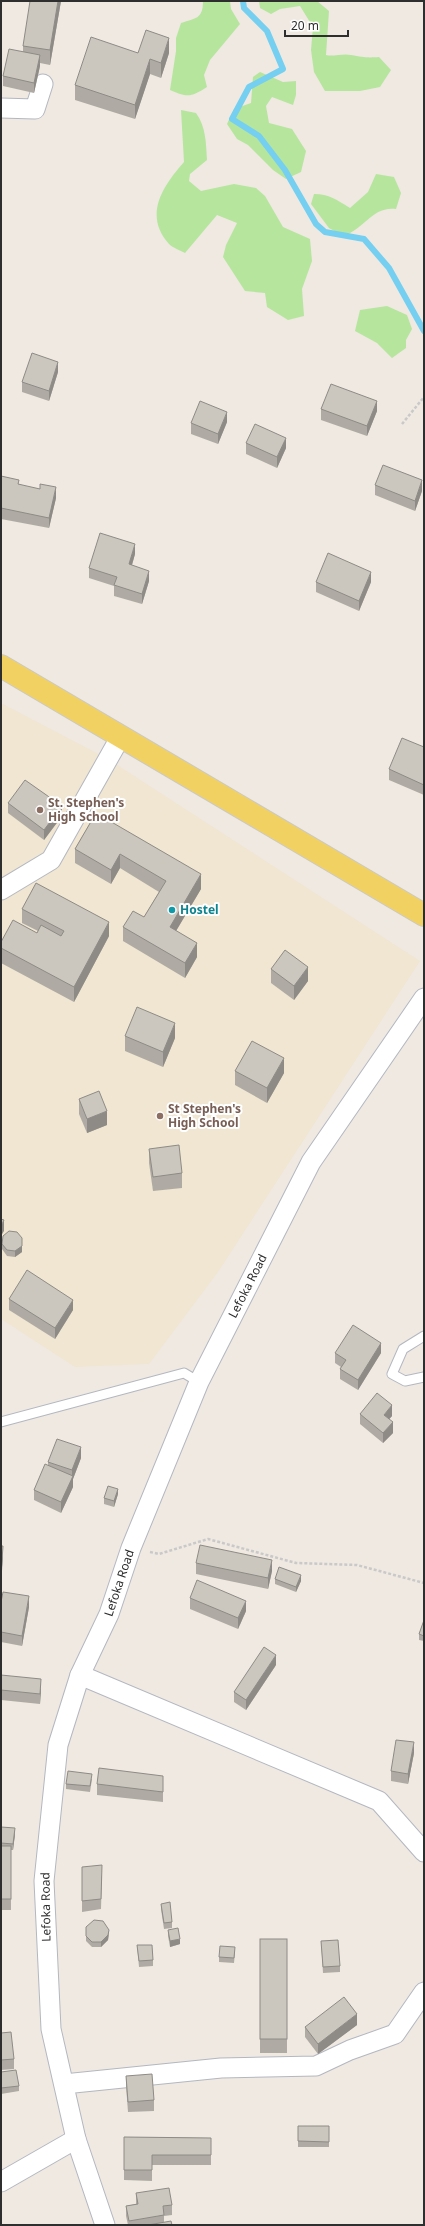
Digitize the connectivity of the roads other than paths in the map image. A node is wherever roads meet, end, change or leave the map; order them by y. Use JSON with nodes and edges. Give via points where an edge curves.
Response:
{"nodes":[{"id":1,"x":43,"y":84,"type":"dead end"},
{"id":2,"x":1,"y":108,"type":"edge"},
{"id":3,"x":1,"y":666,"type":"edge"},
{"id":4,"x":121,"y":736,"type":"junction"},
{"id":5,"x":1,"y":890,"type":"edge"},
{"id":6,"x":424,"y":916,"type":"edge"},
{"id":7,"x":424,"y":998,"type":"edge"},
{"id":8,"x":424,"y":1336,"type":"edge"},
{"id":9,"x":424,"y":1377,"type":"edge"},
{"id":10,"x":199,"y":1382,"type":"junction"},
{"id":11,"x":1,"y":1422,"type":"edge"},
{"id":12,"x":80,"y":1675,"type":"junction"},
{"id":13,"x":424,"y":1852,"type":"edge"},
{"id":14,"x":424,"y":1992,"type":"edge"},
{"id":15,"x":64,"y":2084,"type":"junction"},
{"id":16,"x":76,"y":2139,"type":"junction"},
{"id":17,"x":1,"y":2182,"type":"edge"},
{"id":18,"x":105,"y":2225,"type":"edge"}],
"edges":[{"from":1,"to":2,"type":"street","via":[[35,109]]},
{"from":3,"to":4,"type":"main road"},
{"from":4,"to":5,"type":"street","via":[[51,860]]},
{"from":4,"to":6,"type":"main road"},
{"from":7,"to":10,"type":"street","name":"Lefoka Road","via":[[311,1162]]},
{"from":8,"to":9,"type":"lane","via":[[403,1349],[392,1374],[405,1382]]},
{"from":10,"to":11,"type":"lane","via":[[184,1373]]},
{"from":10,"to":12,"type":"street","name":"Lefoka Road","via":[[131,1548],[109,1614]]},
{"from":12,"to":13,"type":"street","via":[[379,1801]]},
{"from":12,"to":15,"type":"street","name":"Lefoka Road","via":[[58,1745],[44,1881],[51,2029]]},
{"from":14,"to":15,"type":"street","via":[[395,2034],[350,2050],[316,2066],[221,2068]]},
{"from":15,"to":16,"type":"street","name":"Lefoka Road"},
{"from":16,"to":17,"type":"street"},
{"from":16,"to":18,"type":"street","name":"Lefoka Road"}]}
